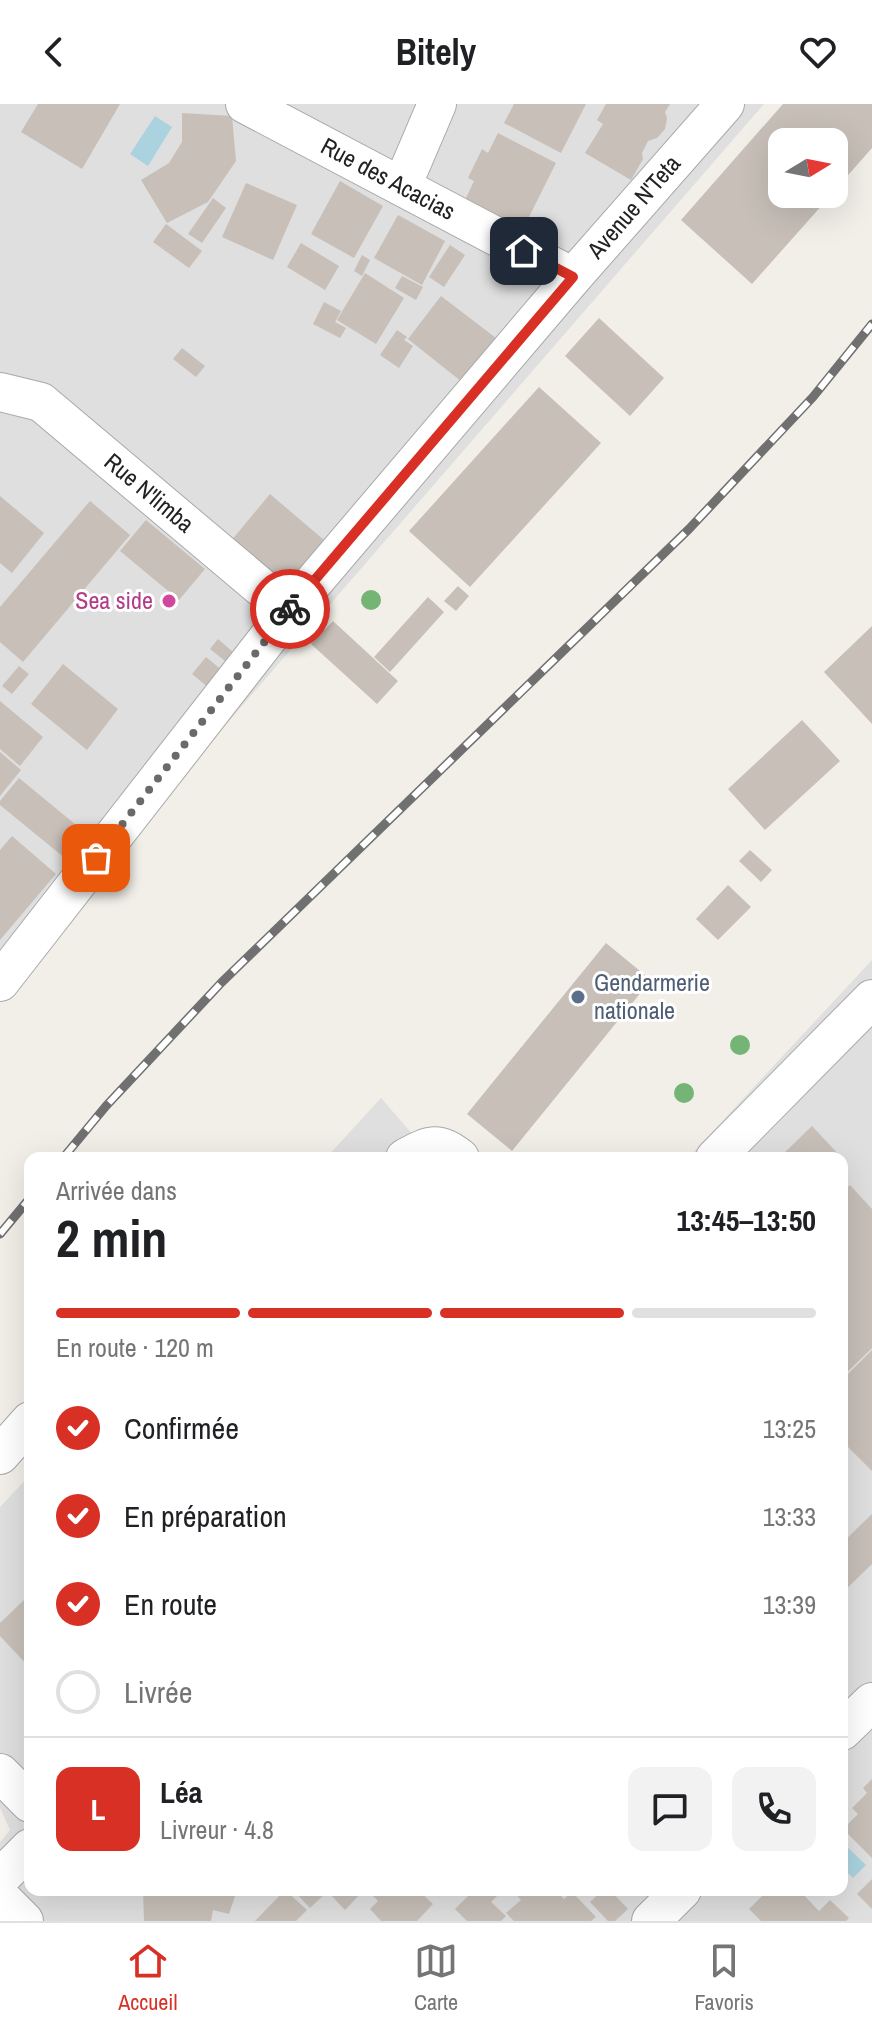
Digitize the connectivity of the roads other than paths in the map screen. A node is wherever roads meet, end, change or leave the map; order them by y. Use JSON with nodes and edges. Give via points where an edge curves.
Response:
{"nodes":[{"id":1,"x":245,"y":104,"type":"edge"},
{"id":2,"x":437,"y":104,"type":"edge"},
{"id":3,"x":725,"y":104,"type":"edge"},
{"id":4,"x":402,"y":186,"type":"junction"},
{"id":5,"x":573,"y":277,"type":"junction"},
{"id":6,"x":0,"y":392,"type":"edge"},
{"id":7,"x":289,"y":611,"type":"junction"},
{"id":8,"x":0,"y":982,"type":"edge"},
{"id":9,"x":872,"y":999,"type":"edge"},
{"id":10,"x":416,"y":1152,"type":"edge"},
{"id":11,"x":453,"y":1152,"type":"edge"},
{"id":12,"x":721,"y":1152,"type":"edge"},
{"id":13,"x":24,"y":1428,"type":"edge"},
{"id":14,"x":0,"y":1455,"type":"edge"},
{"id":15,"x":0,"y":1773,"type":"edge"},
{"id":16,"x":24,"y":1797,"type":"edge"},
{"id":17,"x":24,"y":1854,"type":"edge"},
{"id":18,"x":0,"y":1878,"type":"edge"},
{"id":19,"x":676,"y":1896,"type":"edge"},
{"id":20,"x":0,"y":1897,"type":"edge"},
{"id":21,"x":24,"y":1921,"type":"edge"},
{"id":22,"x":651,"y":1921,"type":"edge"}],
"edges":[{"from":1,"to":4,"type":"street","name":"Rue des Acacias"},
{"from":2,"to":4,"type":"street"},
{"from":3,"to":5,"type":"street","name":"Avenue N'Teta"},
{"from":4,"to":5,"type":"street","name":"Rue des Acacias"},
{"from":5,"to":7,"type":"street","name":"Avenue N'Teta"},
{"from":6,"to":7,"type":"street","name":"Rue N'limba","via":[[41,402]]},
{"from":7,"to":8,"type":"street","name":"Avenue N'Teta"},
{"from":9,"to":12,"type":"street"},
{"from":10,"to":11,"type":"street","via":[[428,1146]]},
{"from":13,"to":14,"type":"street"},
{"from":15,"to":16,"type":"street"},
{"from":17,"to":18,"type":"street"},
{"from":19,"to":22,"type":"street"},
{"from":20,"to":21,"type":"street"}]}
